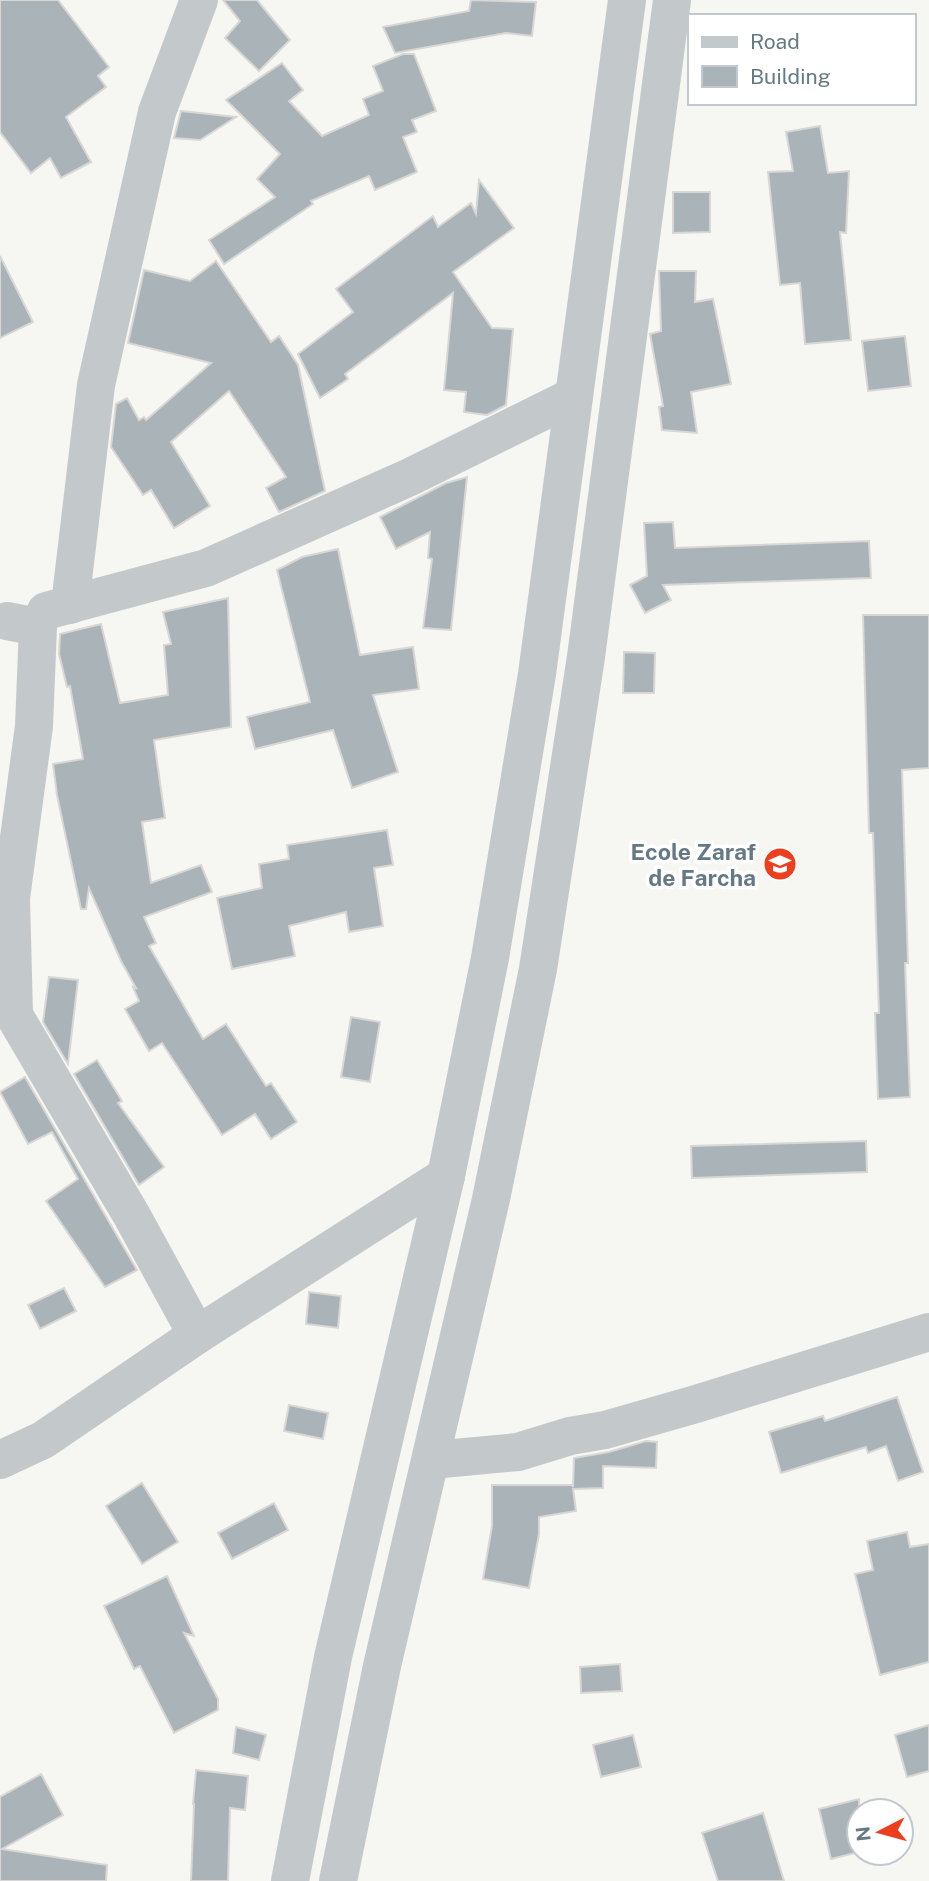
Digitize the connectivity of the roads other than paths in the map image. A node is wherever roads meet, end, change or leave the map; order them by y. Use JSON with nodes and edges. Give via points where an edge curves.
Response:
{"nodes":[{"id":1,"x":199,"y":0,"type":"edge"},
{"id":2,"x":627,"y":0,"type":"edge"},
{"id":3,"x":672,"y":0,"type":"edge"},
{"id":4,"x":574,"y":396,"type":"junction"},
{"id":5,"x":70,"y":605,"type":"junction"},
{"id":6,"x":4,"y":623,"type":"edge"},
{"id":7,"x":490,"y":958,"type":"junction"},
{"id":8,"x":538,"y":969,"type":"junction"},
{"id":9,"x":446,"y":1176,"type":"junction"},
{"id":10,"x":929,"y":1332,"type":"edge"},
{"id":11,"x":197,"y":1335,"type":"junction"},
{"id":12,"x":0,"y":1460,"type":"edge"},
{"id":13,"x":432,"y":1460,"type":"junction"},
{"id":14,"x":290,"y":1881,"type":"edge"},
{"id":15,"x":338,"y":1881,"type":"edge"}],
"edges":[{"from":1,"to":5,"type":"street","via":[[157,113],[96,384]]},
{"from":2,"to":4,"type":"street"},
{"from":3,"to":8,"type":"street","via":[[586,657]]},
{"from":4,"to":5,"type":"street","via":[[410,477],[206,568]]},
{"from":4,"to":7,"type":"street","via":[[537,674]]},
{"from":5,"to":6,"type":"street"},
{"from":6,"to":11,"type":"street","via":[[38,627],[34,726],[11,898],[14,1015]]},
{"from":7,"to":8,"type":"street"},
{"from":7,"to":9,"type":"street"},
{"from":8,"to":13,"type":"street"},
{"from":9,"to":11,"type":"street"},
{"from":9,"to":14,"type":"street","via":[[333,1657]]},
{"from":10,"to":13,"type":"street","via":[[605,1430],[518,1452]]},
{"from":11,"to":12,"type":"street","via":[[43,1440]]},
{"from":13,"to":15,"type":"street","via":[[382,1666]]}]}
